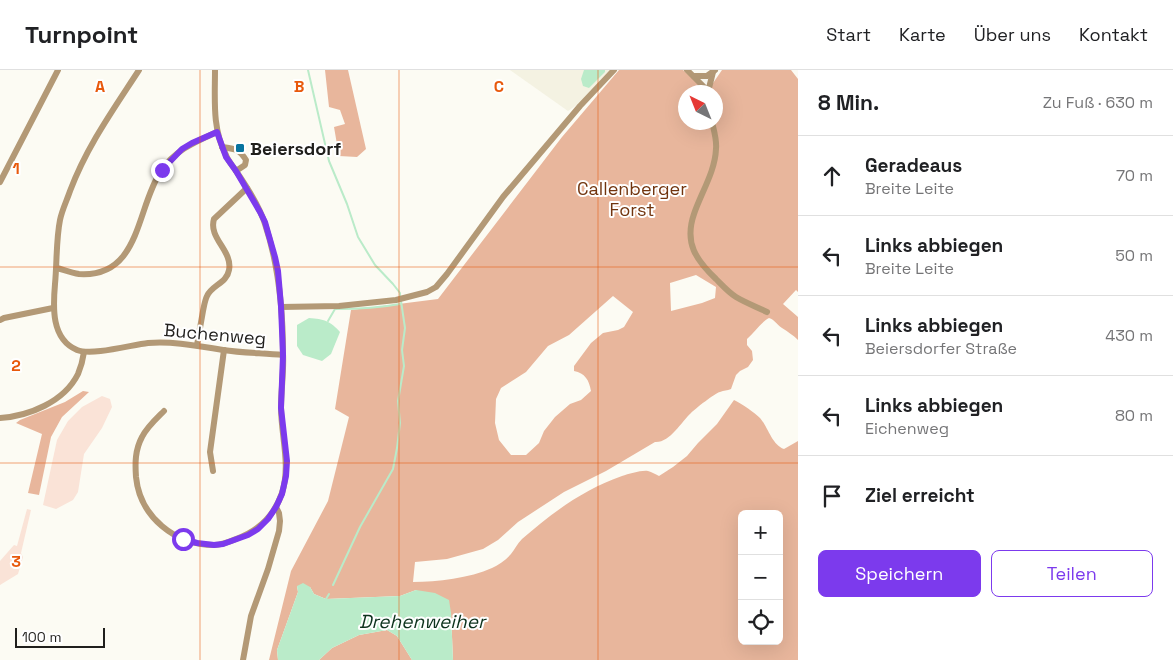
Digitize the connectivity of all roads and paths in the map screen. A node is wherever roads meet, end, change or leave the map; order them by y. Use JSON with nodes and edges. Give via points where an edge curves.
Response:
{"nodes":[{"id":1,"x":58,"y":70,"type":"edge"},
{"id":2,"x":139,"y":70,"type":"edge"},
{"id":3,"x":215,"y":70,"type":"edge"},
{"id":4,"x":614,"y":70,"type":"edge"},
{"id":5,"x":687,"y":70,"type":"edge"},
{"id":6,"x":714,"y":71,"type":"edge"},
{"id":7,"x":694,"y":76,"type":"junction"},
{"id":8,"x":702,"y":85,"type":"edge"},
{"id":9,"x":710,"y":85,"type":"edge"},
{"id":10,"x":714,"y":130,"type":"edge"},
{"id":11,"x":217,"y":132,"type":"junction"},
{"id":12,"x":222,"y":147,"type":"junction"},
{"id":13,"x":236,"y":171,"type":"junction"},
{"id":14,"x":0,"y":182,"type":"edge"},
{"id":15,"x":247,"y":188,"type":"junction"},
{"id":16,"x":57,"y":268,"type":"junction"},
{"id":17,"x":281,"y":306,"type":"junction"},
{"id":18,"x":53,"y":308,"type":"junction"},
{"id":19,"x":767,"y":312,"type":"dead end"},
{"id":20,"x":0,"y":320,"type":"edge"},
{"id":21,"x":197,"y":345,"type":"junction"},
{"id":22,"x":224,"y":350,"type":"junction"},
{"id":23,"x":84,"y":352,"type":"junction"},
{"id":24,"x":283,"y":355,"type":"junction"},
{"id":25,"x":164,"y":411,"type":"dead end"},
{"id":26,"x":0,"y":418,"type":"edge"},
{"id":27,"x":214,"y":471,"type":"dead end"},
{"id":28,"x":276,"y":507,"type":"junction"},
{"id":29,"x":243,"y":660,"type":"edge"}],
"edges":[{"from":1,"to":14,"type":"street"},
{"from":2,"to":16,"type":"street","via":[[90,146],[74,180],[60,219]]},
{"from":3,"to":11,"type":"street"},
{"from":4,"to":17,"type":"street","via":[[503,197],[436,287],[396,300],[339,306]]},
{"from":5,"to":7,"type":"street"},
{"from":6,"to":7,"type":"street","via":[[706,76]]},
{"from":6,"to":9,"type":"street"},
{"from":7,"to":8,"type":"street"},
{"from":10,"to":19,"type":"street","via":[[714,164],[693,216],[691,242],[703,266],[726,289]]},
{"from":11,"to":12,"type":"street"},
{"from":11,"to":16,"type":"street","via":[[182,149],[162,170],[151,187],[134,240],[114,266],[89,274]]},
{"from":12,"to":13,"type":"street"},
{"from":12,"to":13,"type":"street","via":[[238,150],[246,160]]},
{"from":13,"to":15,"type":"street"},
{"from":15,"to":17,"type":"street","via":[[260,212],[272,248]]},
{"from":15,"to":21,"type":"street","via":[[214,219],[214,232],[230,267],[225,279],[206,296]]},
{"from":16,"to":18,"type":"street"},
{"from":17,"to":24,"type":"street"},
{"from":18,"to":20,"type":"street"},
{"from":18,"to":23,"type":"street","via":[[56,327],[63,339],[71,347]]},
{"from":21,"to":22,"type":"street","name":"Buchenweg"},
{"from":21,"to":23,"type":"street","name":"Buchenweg","via":[[169,342]]},
{"from":22,"to":24,"type":"street","name":"Buchenweg"},
{"from":22,"to":27,"type":"street","via":[[210,452]]},
{"from":23,"to":26,"type":"street","via":[[74,382],[55,399],[25,414]]},
{"from":24,"to":28,"type":"street","via":[[281,408],[287,461],[282,494]]},
{"from":25,"to":28,"type":"street","via":[[142,435],[135,465],[143,503],[148,513],[163,527],[197,543],[223,544],[258,529]]},
{"from":28,"to":29,"type":"street","via":[[279,531],[252,616]]}]}
